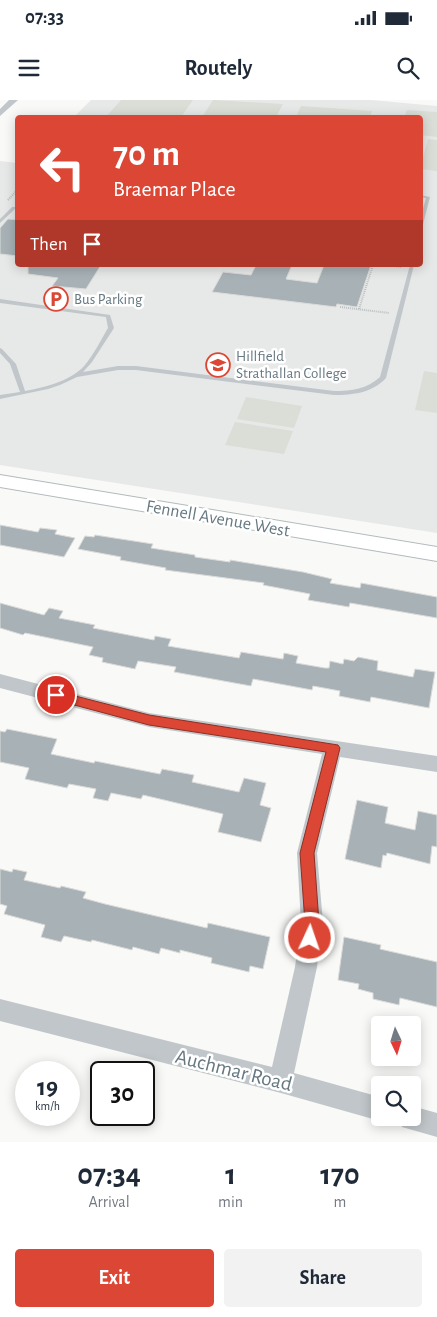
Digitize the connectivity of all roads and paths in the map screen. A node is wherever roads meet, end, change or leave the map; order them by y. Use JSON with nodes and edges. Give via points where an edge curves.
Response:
{"nodes":[{"id":1,"x":14,"y":100,"type":"edge"},
{"id":2,"x":0,"y":114,"type":"edge"},
{"id":3,"x":423,"y":196,"type":"edge"},
{"id":4,"x":15,"y":208,"type":"edge"},
{"id":5,"x":423,"y":210,"type":"edge"},
{"id":6,"x":0,"y":222,"type":"edge"},
{"id":7,"x":372,"y":267,"type":"edge"},
{"id":8,"x":411,"y":267,"type":"edge"},
{"id":9,"x":0,"y":300,"type":"edge"},
{"id":10,"x":340,"y":307,"type":"dead end"},
{"id":11,"x":359,"y":309,"type":"junction"},
{"id":12,"x":399,"y":314,"type":"junction"},
{"id":13,"x":0,"y":350,"type":"edge"},
{"id":14,"x":73,"y":376,"type":"junction"},
{"id":15,"x":23,"y":393,"type":"junction"},
{"id":16,"x":0,"y":398,"type":"edge"},
{"id":17,"x":0,"y":481,"type":"edge"},
{"id":18,"x":437,"y":554,"type":"edge"},
{"id":19,"x":0,"y":680,"type":"edge"},
{"id":20,"x":333,"y":748,"type":"junction"},
{"id":21,"x":437,"y":764,"type":"edge"},
{"id":22,"x":0,"y":1010,"type":"edge"},
{"id":23,"x":281,"y":1081,"type":"junction"},
{"id":24,"x":371,"y":1106,"type":"edge"},
{"id":25,"x":421,"y":1121,"type":"edge"},
{"id":26,"x":437,"y":1125,"type":"edge"}],
"edges":[{"from":1,"to":2,"type":"street"},
{"from":3,"to":5,"type":"lane","via":[[428,197]]},
{"from":4,"to":6,"type":"lane"},
{"from":7,"to":11,"type":"path"},
{"from":8,"to":12,"type":"lane"},
{"from":9,"to":14,"type":"lane","via":[[108,316],[111,328],[86,367]]},
{"from":10,"to":11,"type":"path"},
{"from":11,"to":12,"type":"path"},
{"from":12,"to":14,"type":"lane","via":[[383,378],[370,388],[350,393],[136,368]]},
{"from":13,"to":15,"type":"lane","via":[[12,364]]},
{"from":14,"to":15,"type":"lane"},
{"from":15,"to":16,"type":"lane"},
{"from":17,"to":18,"type":"main road","name":"Fennell Avenue West"},
{"from":19,"to":20,"type":"street","via":[[149,720]]},
{"from":20,"to":21,"type":"street"},
{"from":20,"to":23,"type":"street","via":[[307,853],[312,923],[306,967]]},
{"from":22,"to":23,"type":"street","name":"Auchmar Road"},
{"from":23,"to":24,"type":"street","name":"Auchmar Road"},
{"from":25,"to":26,"type":"street"}]}
